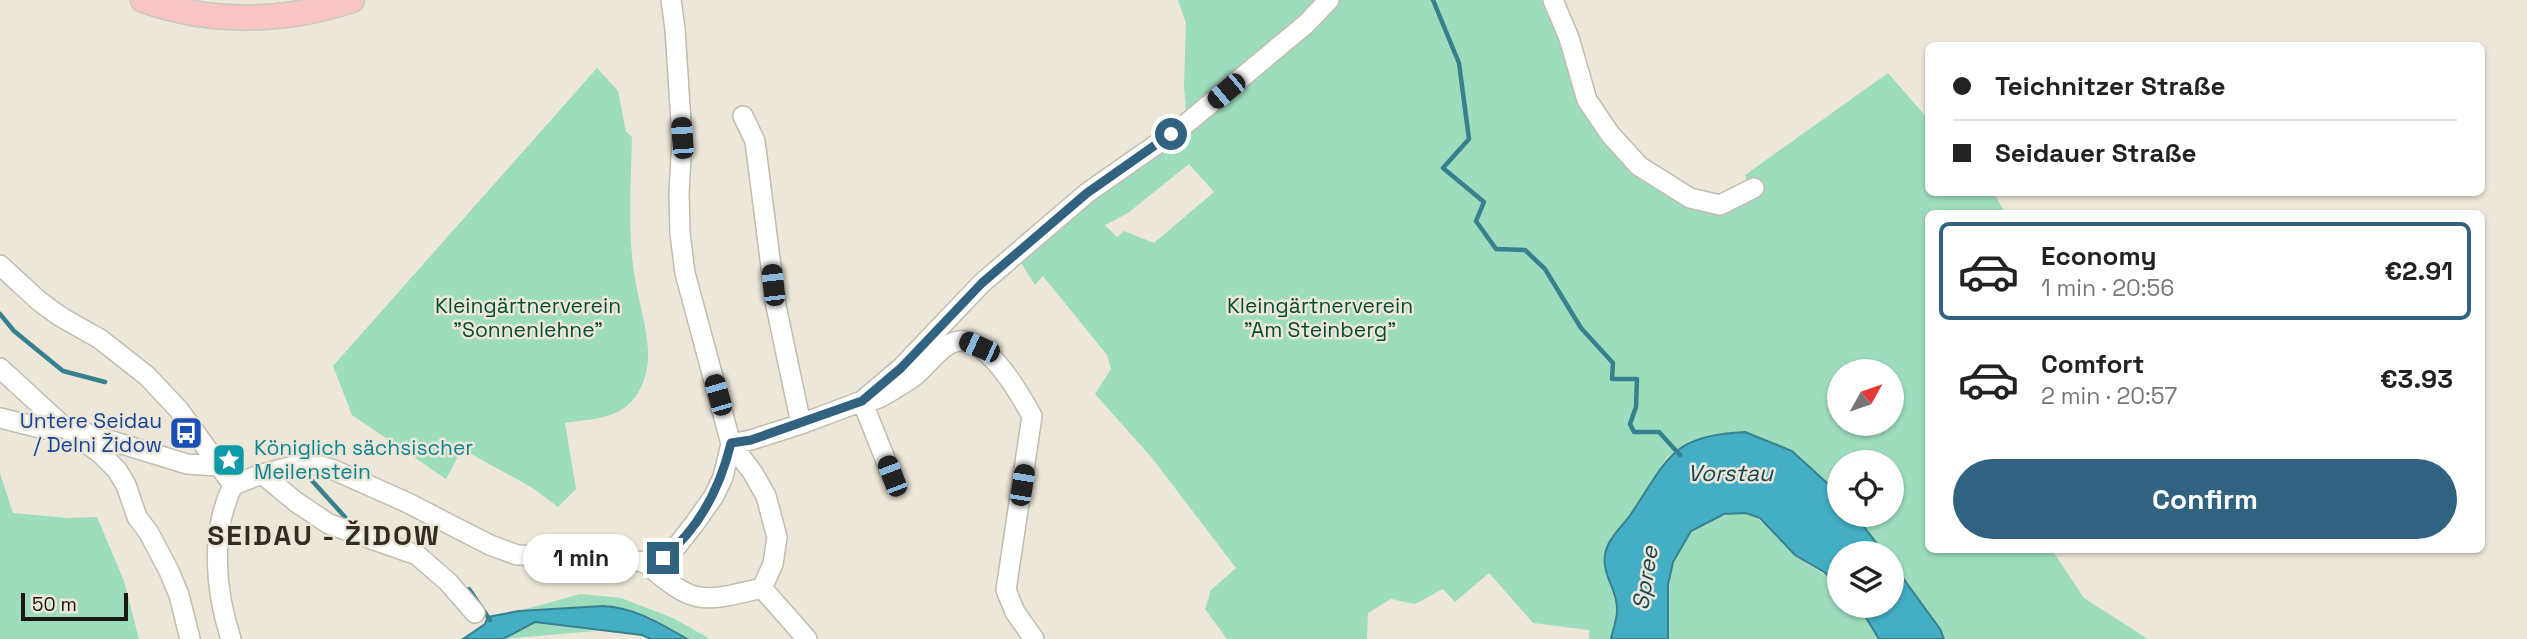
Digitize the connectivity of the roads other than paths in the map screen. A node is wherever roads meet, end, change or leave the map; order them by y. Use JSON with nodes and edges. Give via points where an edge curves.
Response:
{"nodes":[{"id":1,"x":143,"y":0,"type":"edge"},
{"id":2,"x":352,"y":0,"type":"edge"},
{"id":3,"x":671,"y":0,"type":"edge"},
{"id":4,"x":1329,"y":0,"type":"edge"},
{"id":5,"x":1553,"y":0,"type":"edge"},
{"id":6,"x":744,"y":116,"type":"dead end"},
{"id":7,"x":1754,"y":188,"type":"dead end"},
{"id":8,"x":0,"y":265,"type":"edge"},
{"id":9,"x":0,"y":368,"type":"edge"},
{"id":10,"x":862,"y":401,"type":"junction"},
{"id":11,"x":0,"y":418,"type":"edge"},
{"id":12,"x":801,"y":424,"type":"junction"},
{"id":13,"x":63,"y":426,"type":"junction"},
{"id":14,"x":731,"y":443,"type":"junction"},
{"id":15,"x":218,"y":466,"type":"junction"},
{"id":16,"x":262,"y":474,"type":"junction"},
{"id":17,"x":892,"y":476,"type":"dead end"},
{"id":18,"x":233,"y":485,"type":"junction"},
{"id":19,"x":644,"y":562,"type":"junction"},
{"id":20,"x":762,"y":588,"type":"junction"},
{"id":21,"x":475,"y":613,"type":"dead end"},
{"id":22,"x":190,"y":639,"type":"edge"},
{"id":23,"x":231,"y":639,"type":"edge"},
{"id":24,"x":807,"y":639,"type":"edge"},
{"id":25,"x":1034,"y":639,"type":"edge"}],
"edges":[{"from":1,"to":2,"type":"main road","via":[[225,18],[296,14]]},
{"from":3,"to":14,"type":"street","via":[[682,138],[679,193],[685,274]]},
{"from":4,"to":10,"type":"street","via":[[1187,123],[1087,193],[982,283],[901,368]]},
{"from":5,"to":7,"type":"street","via":[[1587,100],[1639,166],[1690,198],[1720,205]]},
{"from":6,"to":12,"type":"street","via":[[755,141],[776,306]]},
{"from":8,"to":15,"type":"street","via":[[38,301],[100,339],[147,376],[179,410]]},
{"from":9,"to":13,"type":"street"},
{"from":10,"to":12,"type":"street"},
{"from":10,"to":17,"type":"street"},
{"from":10,"to":25,"type":"street","via":[[889,393],[958,341],[990,355],[1012,383],[1032,416],[1006,590]]},
{"from":11,"to":13,"type":"street","via":[[44,429]]},
{"from":12,"to":14,"type":"street"},
{"from":13,"to":15,"type":"street","via":[[187,464]]},
{"from":13,"to":22,"type":"street","via":[[117,470],[136,517],[169,571]]},
{"from":14,"to":19,"type":"street","via":[[723,477],[695,523],[663,558]]},
{"from":14,"to":20,"type":"street","via":[[765,496],[777,537],[773,564]]},
{"from":15,"to":18,"type":"street"},
{"from":16,"to":18,"type":"street"},
{"from":16,"to":19,"type":"street","via":[[314,464],[334,470],[517,555]]},
{"from":16,"to":21,"type":"street","via":[[329,523],[416,555]]},
{"from":18,"to":23,"type":"street","via":[[223,506],[217,578]]},
{"from":19,"to":20,"type":"street","via":[[680,591],[699,599]]},
{"from":20,"to":24,"type":"street"}]}
